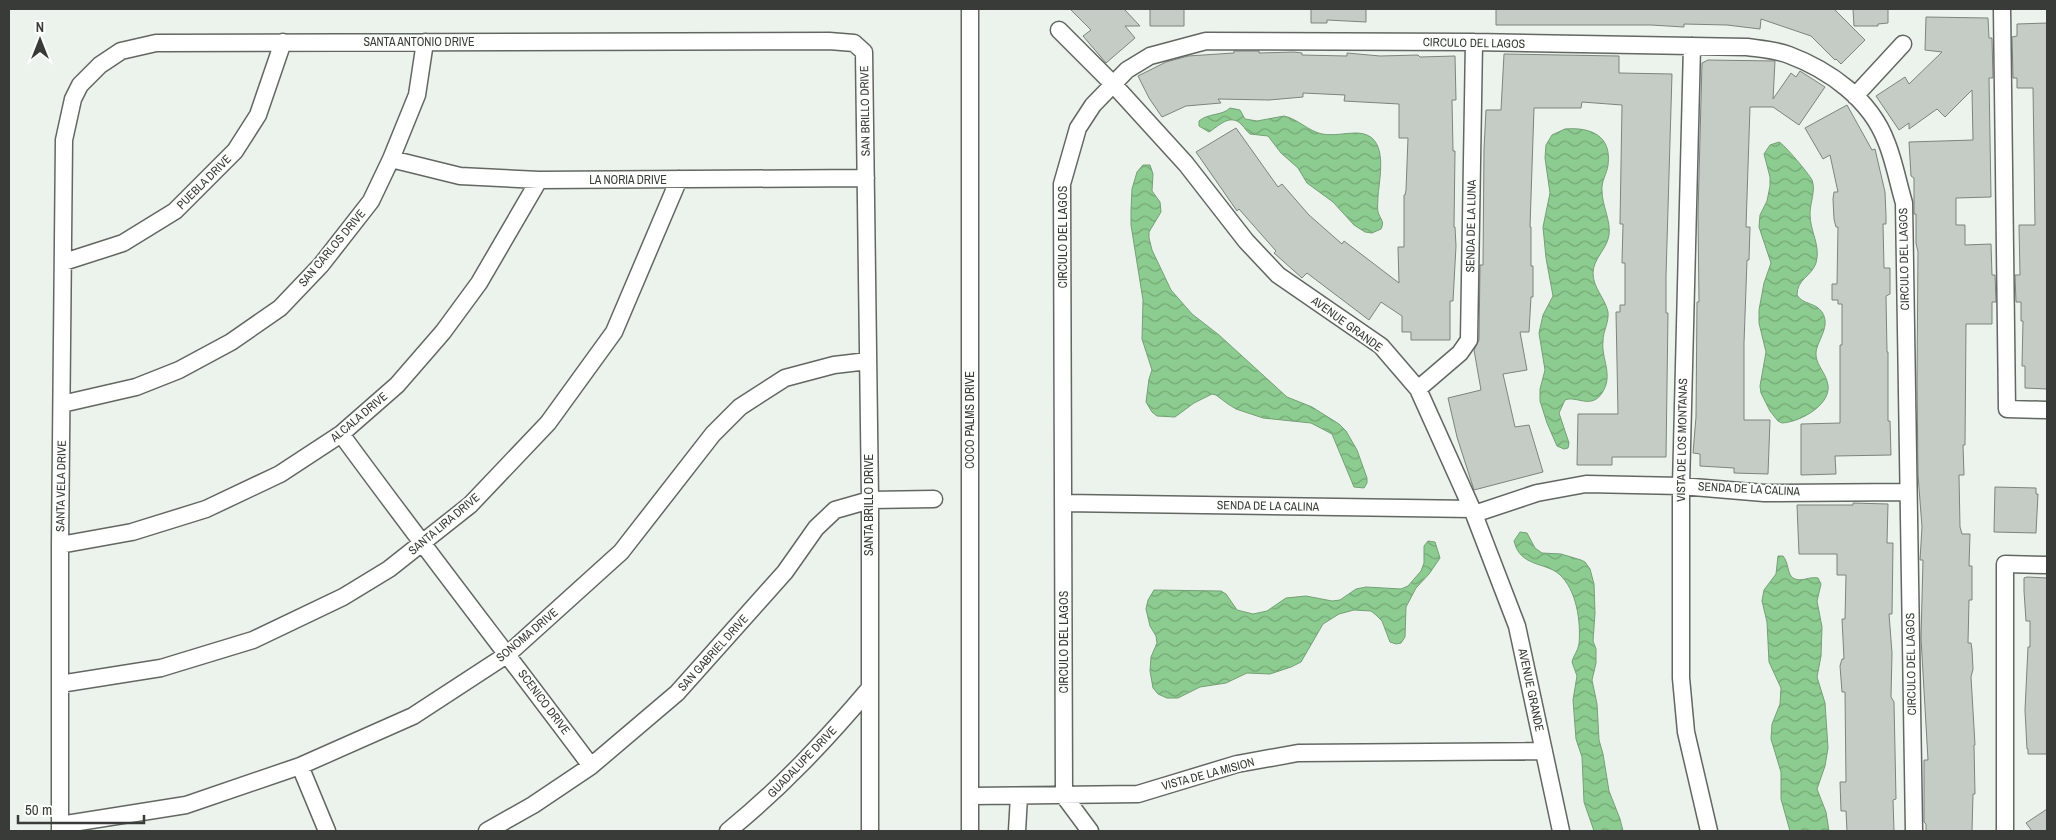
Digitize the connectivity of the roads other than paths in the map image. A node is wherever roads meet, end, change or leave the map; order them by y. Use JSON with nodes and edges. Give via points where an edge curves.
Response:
{"nodes":[{"id":1,"x":970,"y":9,"type":"edge"},
{"id":2,"x":2002,"y":9,"type":"edge"},
{"id":3,"x":1058,"y":30,"type":"dead end"},
{"id":4,"x":829,"y":41,"type":"joint"},
{"id":5,"x":283,"y":42,"type":"junction"},
{"id":6,"x":426,"y":42,"type":"junction"},
{"id":7,"x":1474,"y":42,"type":"junction"},
{"id":8,"x":1903,"y":44,"type":"dead end"},
{"id":9,"x":1692,"y":46,"type":"junction"},
{"id":10,"x":1114,"y":85,"type":"junction"},
{"id":11,"x":1856,"y":96,"type":"junction"},
{"id":12,"x":64,"y":140,"type":"joint"},
{"id":13,"x":391,"y":159,"type":"junction"},
{"id":14,"x":866,"y":178,"type":"junction"},
{"id":15,"x":679,"y":179,"type":"junction"},
{"id":16,"x":539,"y":180,"type":"junction"},
{"id":17,"x":64,"y":262,"type":"junction"},
{"id":18,"x":868,"y":361,"type":"junction"},
{"id":19,"x":1418,"y":389,"type":"junction"},
{"id":20,"x":62,"y":404,"type":"junction"},
{"id":21,"x":2047,"y":410,"type":"edge"},
{"id":22,"x":341,"y":434,"type":"junction"},
{"id":23,"x":1681,"y":486,"type":"junction"},
{"id":24,"x":1908,"y":492,"type":"junction"},
{"id":25,"x":934,"y":499,"type":"dead end"},
{"id":26,"x":870,"y":500,"type":"junction"},
{"id":27,"x":1064,"y":503,"type":"junction"},
{"id":28,"x":1473,"y":512,"type":"junction"},
{"id":29,"x":422,"y":544,"type":"junction"},
{"id":30,"x":60,"y":545,"type":"junction"},
{"id":31,"x":2047,"y":565,"type":"edge"},
{"id":32,"x":508,"y":654,"type":"junction"},
{"id":33,"x":60,"y":684,"type":"junction"},
{"id":34,"x":870,"y":688,"type":"junction"},
{"id":35,"x":1544,"y":751,"type":"junction"},
{"id":36,"x":300,"y":766,"type":"junction"},
{"id":37,"x":591,"y":766,"type":"junction"},
{"id":38,"x":970,"y":796,"type":"junction"},
{"id":39,"x":1019,"y":796,"type":"junction"},
{"id":40,"x":1064,"y":796,"type":"junction"},
{"id":41,"x":60,"y":828,"type":"edge"},
{"id":42,"x":327,"y":831,"type":"edge"},
{"id":43,"x":488,"y":831,"type":"edge"},
{"id":44,"x":728,"y":831,"type":"edge"},
{"id":45,"x":870,"y":831,"type":"edge"},
{"id":46,"x":970,"y":831,"type":"edge"},
{"id":47,"x":1017,"y":831,"type":"edge"},
{"id":48,"x":1090,"y":831,"type":"edge"},
{"id":49,"x":1561,"y":831,"type":"edge"},
{"id":50,"x":1710,"y":831,"type":"edge"},
{"id":51,"x":1914,"y":831,"type":"edge"},
{"id":52,"x":2005,"y":831,"type":"edge"}],
"edges":[{"from":1,"to":38,"type":"street","name":"COCO PALMS DRIVE"},
{"from":2,"to":21,"type":"street","via":[[2007,410]]},
{"from":3,"to":10,"type":"street","name":"AVENUE GRANDE"},
{"from":4,"to":6,"type":"street","name":"SANTA ANTONIO DRIVE"},
{"from":4,"to":14,"type":"street","name":"SAN BRILLO DRIVE","via":[[854,43],[864,52]]},
{"from":5,"to":6,"type":"street","name":"SANTA ANTONIO DRIVE"},
{"from":5,"to":12,"type":"street","name":"SANTA ANTONIO DRIVE","via":[[156,43],[121,51],[100,65],[80,85],[73,99]]},
{"from":5,"to":17,"type":"street","name":"PUEBLA DRIVE","via":[[258,115],[235,151],[175,211],[123,242]]},
{"from":6,"to":13,"type":"street","name":"SAN CARLOS DRIVE","via":[[416,95]]},
{"from":7,"to":9,"type":"street","name":"CIRCULO DEL LAGOS"},
{"from":7,"to":10,"type":"street","name":"CIRCULO DEL LAGOS","via":[[1206,41],[1150,56],[1127,70]]},
{"from":7,"to":19,"type":"street","name":"SENDA DE LA LUNA","via":[[1469,340],[1460,353]]},
{"from":8,"to":11,"type":"street"},
{"from":9,"to":11,"type":"street","name":"CIRCULO DEL LAGOS","via":[[1748,47],[1787,54],[1825,71]]},
{"from":9,"to":23,"type":"street","name":"VISTA DE LOS MONTANAS"},
{"from":10,"to":19,"type":"street","name":"AVENUE GRANDE","via":[[1186,164],[1246,241],[1278,274],[1381,346]]},
{"from":10,"to":27,"type":"street","name":"CIRCULO DEL LAGOS","via":[[1093,105],[1078,128],[1062,184]]},
{"from":11,"to":24,"type":"street","name":"CIRCULO DEL LAGOS","via":[[1886,140],[1904,203]]},
{"from":12,"to":17,"type":"street","name":"SANTA VELA DRIVE"},
{"from":13,"to":16,"type":"street","name":"LA NORIA DRIVE","via":[[460,176]]},
{"from":13,"to":20,"type":"street","name":"SAN CARLOS DRIVE","via":[[372,201],[321,265],[280,308],[231,342],[179,370],[136,387]]},
{"from":14,"to":15,"type":"street","name":"LA NORIA DRIVE"},
{"from":14,"to":18,"type":"street","name":"SANTA BRILLO DRIVE"},
{"from":15,"to":16,"type":"street","name":"LA NORIA DRIVE"},
{"from":15,"to":29,"type":"street","name":"SANTA LIRA DRIVE","via":[[614,332],[548,423],[470,505]]},
{"from":16,"to":22,"type":"street","name":"ALCALA DRIVE","via":[[480,283],[443,332],[397,385]]},
{"from":17,"to":20,"type":"street","name":"SANTA VELA DRIVE"},
{"from":18,"to":26,"type":"street","name":"SANTA BRILLO DRIVE"},
{"from":18,"to":32,"type":"street","name":"SONOMA DRIVE","via":[[834,365],[785,378],[740,407],[713,434],[621,552]]},
{"from":19,"to":28,"type":"street","name":"AVENUE GRANDE"},
{"from":20,"to":30,"type":"street","name":"SANTA VELA DRIVE"},
{"from":22,"to":29,"type":"street","name":"SCENICO DRIVE"},
{"from":22,"to":30,"type":"street","name":"ALCALA DRIVE","via":[[280,474],[206,509],[132,532]]},
{"from":23,"to":24,"type":"street","name":"SENDA DE LA CALINA","via":[[1764,493]]},
{"from":23,"to":28,"type":"street","name":"SENDA DE LA CALINA","via":[[1586,484],[1537,493]]},
{"from":23,"to":50,"type":"street","name":"VISTA DE LOS MONTANAS","via":[[1681,678],[1686,732]]},
{"from":24,"to":51,"type":"street","name":"CIRCULO DEL LAGOS"},
{"from":25,"to":26,"type":"street","name":"SAN GABRIEL DRIVE"},
{"from":26,"to":34,"type":"street","name":"SANTA BRILLO DRIVE"},
{"from":26,"to":37,"type":"street","name":"SAN GABRIEL DRIVE","via":[[836,510],[816,528],[785,572],[677,693]]},
{"from":27,"to":28,"type":"street","name":"SENDA DE LA CALINA"},
{"from":27,"to":40,"type":"street","name":"CIRCULO DEL LAGOS"},
{"from":28,"to":35,"type":"street","name":"AVENUE GRANDE","via":[[1517,626]]},
{"from":29,"to":32,"type":"street","name":"SCENICO DRIVE"},
{"from":29,"to":33,"type":"street","name":"SANTA LIRA DRIVE","via":[[343,597],[253,640],[161,668]]},
{"from":30,"to":33,"type":"street","name":"SANTA VELA DRIVE"},
{"from":31,"to":52,"type":"street","via":[[2005,564]]},
{"from":32,"to":36,"type":"street","name":"SONOMA DRIVE","via":[[413,716]]},
{"from":32,"to":37,"type":"street","name":"SCENICO DRIVE"},
{"from":33,"to":41,"type":"street","name":"SANTA VELA DRIVE"},
{"from":34,"to":44,"type":"street","name":"GUADALUPE DRIVE","via":[[823,743],[760,805]]},
{"from":34,"to":45,"type":"street","name":"SANTA BRILLO DRIVE"},
{"from":35,"to":40,"type":"street","name":"VISTA DE LA MISION","via":[[1298,753],[1237,764],[1138,794]]},
{"from":35,"to":49,"type":"street","name":"AVENUE GRANDE"},
{"from":36,"to":41,"type":"street","name":"SONOMA DRIVE","via":[[186,805]]},
{"from":36,"to":42,"type":"street"},
{"from":37,"to":43,"type":"street","name":"SAN GABRIEL DRIVE","via":[[534,805]]},
{"from":38,"to":39,"type":"street","name":"VISTA DE LA MISION"},
{"from":38,"to":46,"type":"street","name":"COCO PALMS DRIVE"},
{"from":39,"to":40,"type":"street","name":"VISTA DE LA MISION"},
{"from":39,"to":47,"type":"street"},
{"from":40,"to":48,"type":"street"}]}
